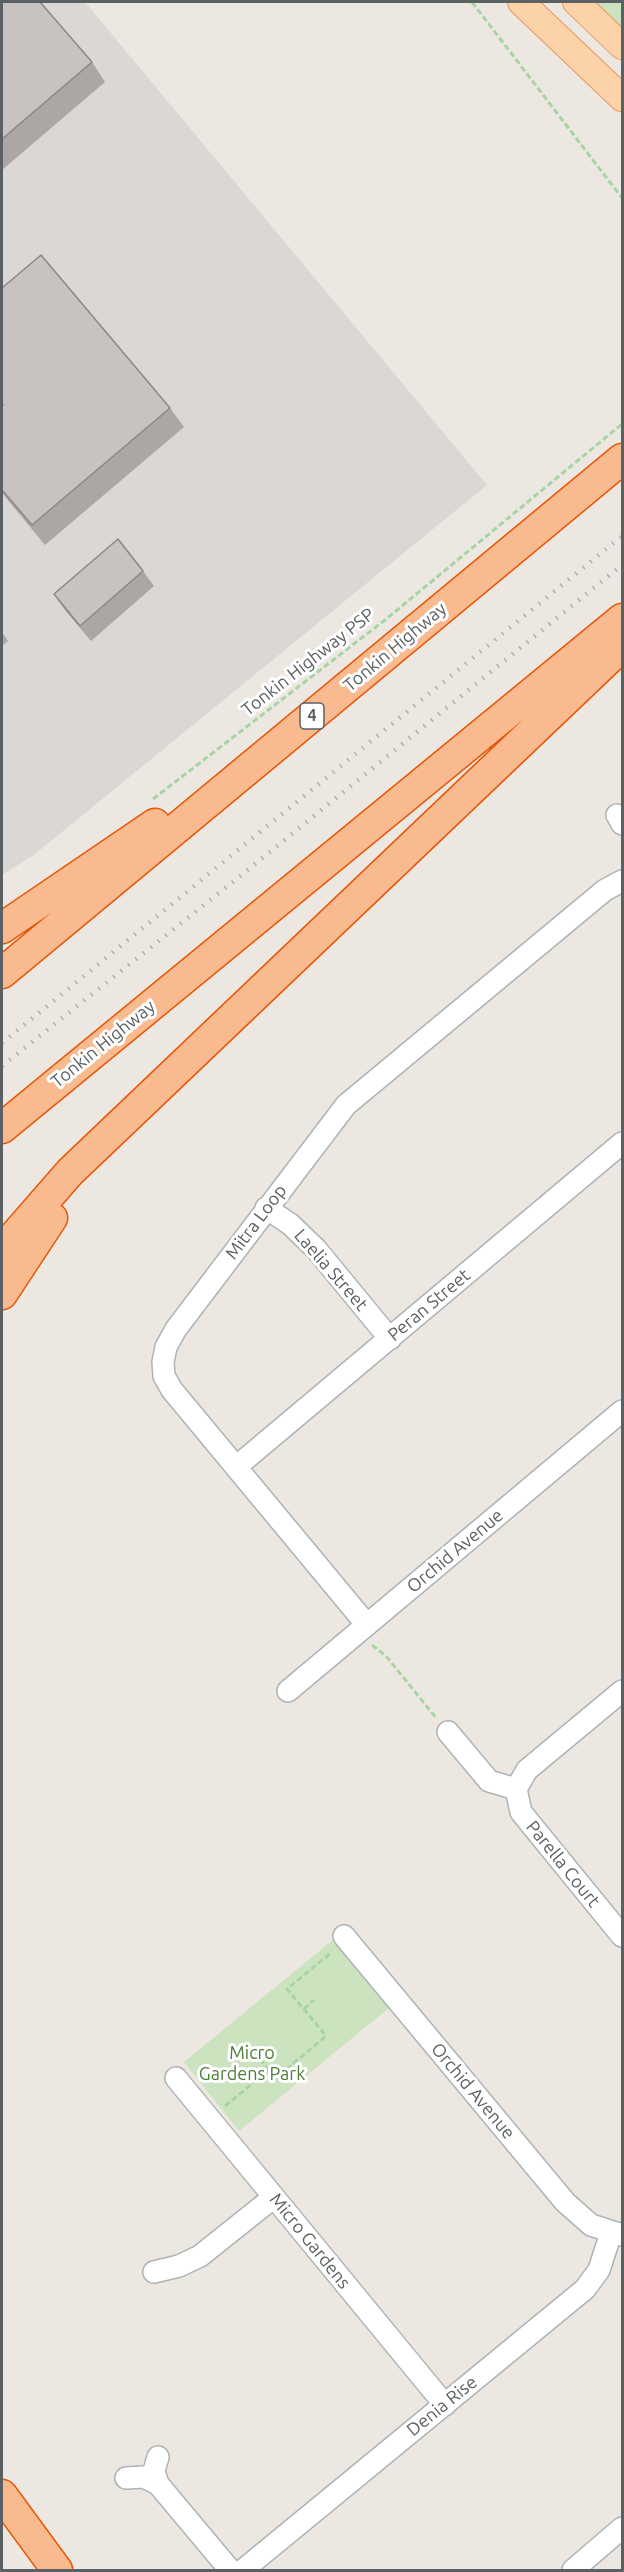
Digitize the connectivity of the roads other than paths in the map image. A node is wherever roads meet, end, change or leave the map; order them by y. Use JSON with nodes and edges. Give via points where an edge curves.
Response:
{"nodes":[{"id":1,"x":521,"y":2,"type":"edge"},
{"id":2,"x":576,"y":2,"type":"edge"},
{"id":3,"x":622,"y":46,"type":"edge"},
{"id":4,"x":622,"y":98,"type":"edge"},
{"id":5,"x":622,"y":457,"type":"edge"},
{"id":6,"x":622,"y":619,"type":"edge"},
{"id":7,"x":622,"y":646,"type":"edge"},
{"id":8,"x":622,"y":881,"type":"edge"},
{"id":9,"x":2,"y":928,"type":"edge"},
{"id":10,"x":2,"y":973,"type":"edge"},
{"id":11,"x":163,"y":1084,"type":"junction"},
{"id":12,"x":2,"y":1128,"type":"edge"},
{"id":13,"x":622,"y":1143,"type":"edge"},
{"id":14,"x":266,"y":1208,"type":"junction"},
{"id":15,"x":2,"y":1250,"type":"edge"},
{"id":16,"x":2,"y":1294,"type":"edge"},
{"id":17,"x":390,"y":1339,"type":"junction"},
{"id":18,"x":622,"y":1411,"type":"edge"},
{"id":19,"x":236,"y":1467,"type":"junction"},
{"id":20,"x":362,"y":1630,"type":"junction"},
{"id":21,"x":288,"y":1691,"type":"dead end"},
{"id":22,"x":622,"y":1691,"type":"edge"},
{"id":23,"x":448,"y":1731,"type":"road end"},
{"id":24,"x":516,"y":1789,"type":"junction"},
{"id":25,"x":622,"y":1936,"type":"edge"},
{"id":26,"x":346,"y":1938,"type":"road end"},
{"id":27,"x":176,"y":2078,"type":"dead end"},
{"id":28,"x":274,"y":2197,"type":"junction"},
{"id":29,"x":617,"y":2234,"type":"edge"},
{"id":30,"x":154,"y":2272,"type":"dead end"},
{"id":31,"x":444,"y":2405,"type":"junction"},
{"id":32,"x":158,"y":2457,"type":"dead end"},
{"id":33,"x":126,"y":2478,"type":"dead end"},
{"id":34,"x":159,"y":2484,"type":"junction"},
{"id":35,"x":2,"y":2495,"type":"edge"},
{"id":36,"x":622,"y":2528,"type":"edge"},
{"id":37,"x":57,"y":2571,"type":"edge"},
{"id":38,"x":230,"y":2571,"type":"edge"},
{"id":39,"x":243,"y":2571,"type":"edge"},
{"id":40,"x":573,"y":2571,"type":"edge"}],
"edges":[{"from":1,"to":4,"type":"main road"},
{"from":2,"to":3,"type":"main road"},
{"from":5,"to":9,"type":"highway","via":[[171,813]]},
{"from":5,"to":10,"type":"highway","name":"Tonkin Highway","number":"4"},
{"from":6,"to":12,"type":"highway","name":"Tonkin Highway"},
{"from":7,"to":11,"type":"highway"},
{"from":8,"to":14,"type":"street","name":"Mitra Loop","via":[[605,890],[346,1104]]},
{"from":11,"to":15,"type":"highway","via":[[70,1172]]},
{"from":11,"to":16,"type":"highway","via":[[69,1193]]},
{"from":13,"to":17,"type":"street","name":"Peran Street"},
{"from":14,"to":17,"type":"street","name":"Laelia Street","via":[[316,1249]]},
{"from":14,"to":19,"type":"street","name":"Mitra Loop","via":[[176,1329],[163,1362],[164,1376],[172,1390]]},
{"from":17,"to":19,"type":"street","name":"Peran Street"},
{"from":18,"to":20,"type":"street","name":"Orchid Avenue"},
{"from":19,"to":20,"type":"street","name":"Mitra Loop"},
{"from":20,"to":21,"type":"street","name":"Orchid Avenue"},
{"from":22,"to":24,"type":"street","via":[[527,1770]]},
{"from":23,"to":24,"type":"street","via":[[489,1781]]},
{"from":24,"to":25,"type":"street","name":"Parella Court","via":[[521,1812]]},
{"from":26,"to":29,"type":"street","name":"Orchid Avenue","via":[[565,2202],[591,2225]]},
{"from":27,"to":28,"type":"street","name":"Micro Gardens"},
{"from":28,"to":30,"type":"street","via":[[200,2256]]},
{"from":28,"to":31,"type":"street","name":"Micro Gardens"},
{"from":29,"to":31,"type":"street","name":"Denia Rise","via":[[600,2270],[585,2289]]},
{"from":31,"to":39,"type":"street","name":"Denia Rise"},
{"from":32,"to":34,"type":"street","via":[[154,2471]]},
{"from":33,"to":34,"type":"street","via":[[144,2477]]},
{"from":34,"to":38,"type":"street"},
{"from":35,"to":37,"type":"highway"},
{"from":36,"to":40,"type":"street"}]}
